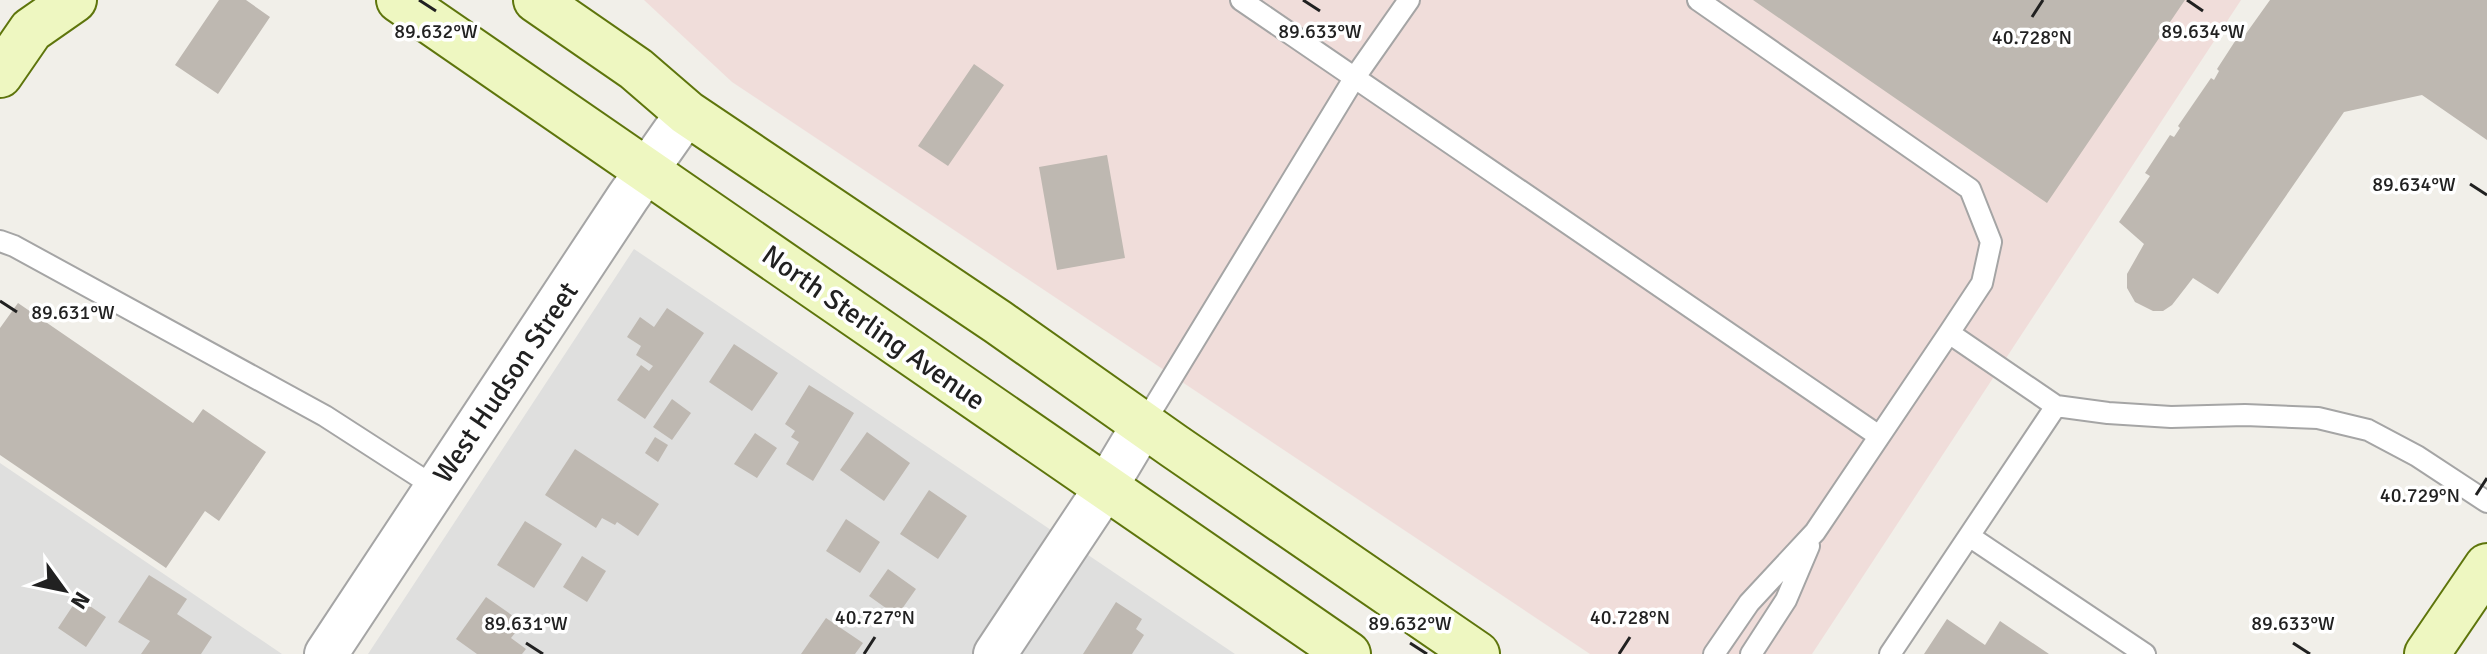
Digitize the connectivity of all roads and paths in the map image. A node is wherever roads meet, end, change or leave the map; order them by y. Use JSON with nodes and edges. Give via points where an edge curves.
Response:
{"nodes":[{"id":1,"x":74,"y":0,"type":"edge"},
{"id":2,"x":399,"y":0,"type":"edge"},
{"id":3,"x":1241,"y":0,"type":"edge"},
{"id":4,"x":1409,"y":0,"type":"edge"},
{"id":5,"x":1698,"y":0,"type":"edge"},
{"id":6,"x":546,"y":4,"type":"edge"},
{"id":7,"x":30,"y":15,"type":"edge"},
{"id":8,"x":0,"y":75,"type":"edge"},
{"id":9,"x":1355,"y":77,"type":"junction"},
{"id":10,"x":687,"y":113,"type":"junction"},
{"id":11,"x":646,"y":170,"type":"junction"},
{"id":12,"x":0,"y":241,"type":"edge"},
{"id":13,"x":1949,"y":333,"type":"junction"},
{"id":14,"x":2056,"y":406,"type":"junction"},
{"id":15,"x":1143,"y":425,"type":"junction"},
{"id":16,"x":1879,"y":436,"type":"junction"},
{"id":17,"x":435,"y":487,"type":"junction"},
{"id":18,"x":1106,"y":487,"type":"junction"},
{"id":19,"x":2487,"y":502,"type":"edge"},
{"id":20,"x":1815,"y":532,"type":"junction"},
{"id":21,"x":1969,"y":536,"type":"junction"},
{"id":22,"x":2487,"y":566,"type":"edge"},
{"id":23,"x":326,"y":654,"type":"edge"},
{"id":24,"x":995,"y":654,"type":"edge"},
{"id":25,"x":1348,"y":654,"type":"edge"},
{"id":26,"x":1477,"y":654,"type":"edge"},
{"id":27,"x":1714,"y":654,"type":"edge"},
{"id":28,"x":1751,"y":654,"type":"edge"},
{"id":29,"x":1890,"y":654,"type":"edge"},
{"id":30,"x":2145,"y":654,"type":"edge"},
{"id":31,"x":2427,"y":654,"type":"edge"}],
"edges":[{"from":1,"to":7,"type":"main road"},
{"from":2,"to":11,"type":"main road","name":"North Sterling Avenue"},
{"from":3,"to":9,"type":"lane"},
{"from":4,"to":9,"type":"lane"},
{"from":5,"to":13,"type":"lane","via":[[1970,189],[1991,242],[1982,283]]},
{"from":6,"to":10,"type":"main road"},
{"from":7,"to":8,"type":"main road"},
{"from":9,"to":15,"type":"lane"},
{"from":9,"to":16,"type":"lane"},
{"from":10,"to":11,"type":"street","name":"West Hudson Street"},
{"from":10,"to":15,"type":"main road"},
{"from":11,"to":17,"type":"street","name":"West Hudson Street"},
{"from":11,"to":18,"type":"main road","name":"North Sterling Avenue"},
{"from":12,"to":17,"type":"lane","via":[[325,416]]},
{"from":13,"to":14,"type":"lane"},
{"from":13,"to":16,"type":"lane"},
{"from":14,"to":19,"type":"lane","via":[[2171,417],[2318,418],[2368,430]]},
{"from":14,"to":21,"type":"lane"},
{"from":15,"to":18,"type":"street"},
{"from":15,"to":26,"type":"main road"},
{"from":16,"to":20,"type":"lane"},
{"from":17,"to":23,"type":"street","name":"West Hudson Street"},
{"from":18,"to":24,"type":"street"},
{"from":18,"to":25,"type":"main road","name":"North Sterling Avenue"},
{"from":20,"to":27,"type":"lane","via":[[1749,603]]},
{"from":20,"to":28,"type":"lane","via":[[1786,600]]},
{"from":21,"to":29,"type":"lane"},
{"from":21,"to":30,"type":"lane"},
{"from":22,"to":31,"type":"main road"}]}
